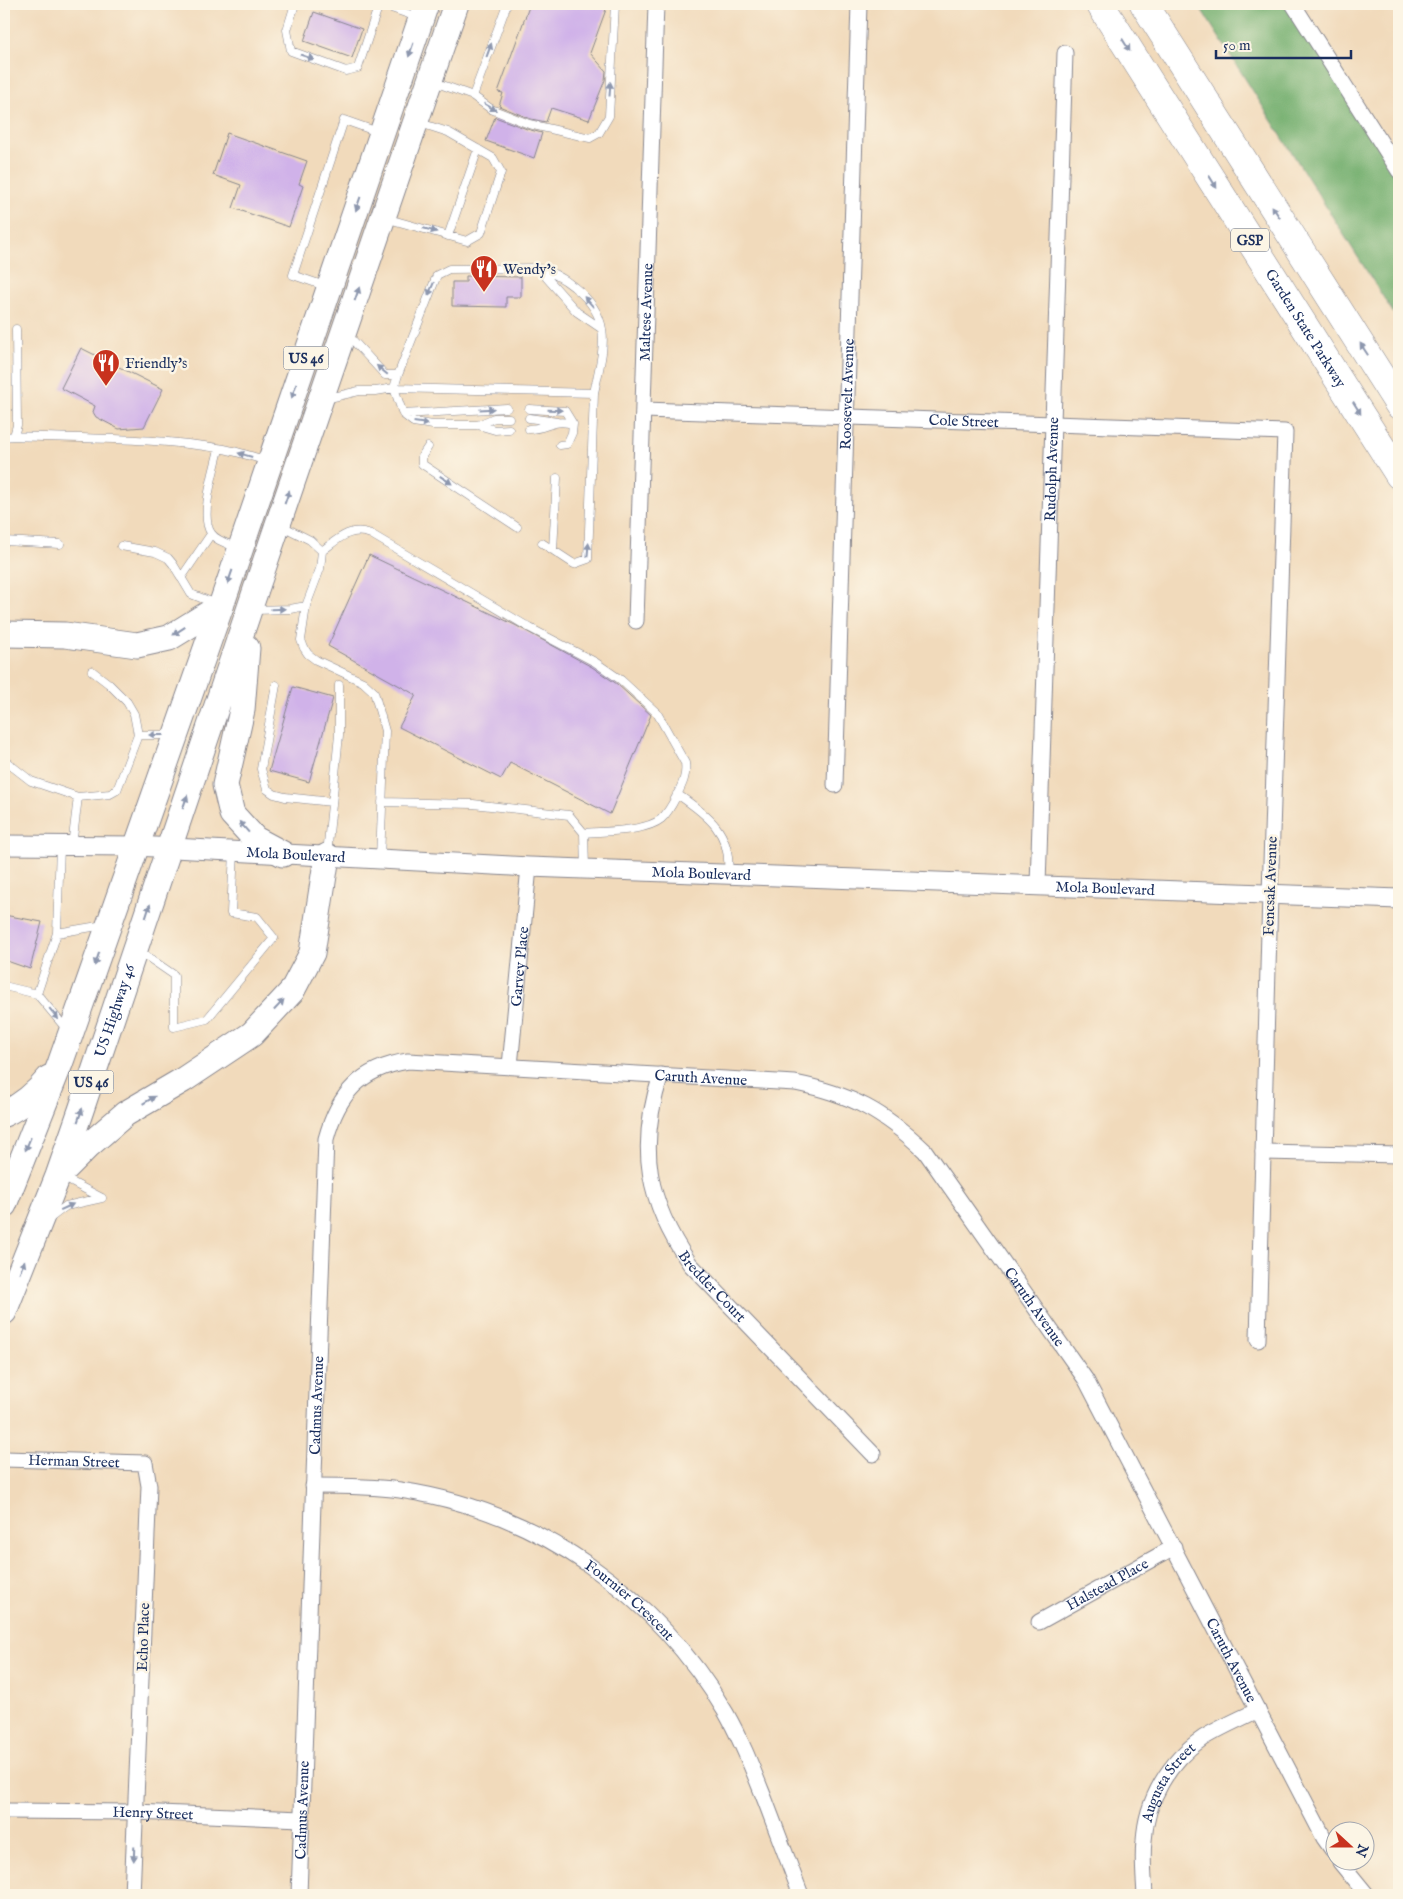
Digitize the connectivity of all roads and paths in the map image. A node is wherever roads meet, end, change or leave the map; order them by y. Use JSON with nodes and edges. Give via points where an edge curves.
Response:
{"nodes":[{"id":1,"x":295,"y":4,"type":"edge"},
{"id":2,"x":380,"y":4,"type":"edge"},
{"id":3,"x":456,"y":4,"type":"edge"},
{"id":4,"x":507,"y":4,"type":"edge"},
{"id":5,"x":614,"y":4,"type":"edge"},
{"id":6,"x":656,"y":4,"type":"edge"},
{"id":7,"x":859,"y":4,"type":"edge"},
{"id":8,"x":1100,"y":4,"type":"edge"},
{"id":9,"x":1144,"y":4,"type":"edge"},
{"id":10,"x":1154,"y":4,"type":"edge"},
{"id":11,"x":1293,"y":4,"type":"edge"},
{"id":12,"x":424,"y":11,"type":"edge"},
{"id":13,"x":1065,"y":53,"type":"dead end"},
{"id":14,"x":430,"y":80,"type":"junction"},
{"id":15,"x":472,"y":96,"type":"junction"},
{"id":16,"x":1203,"y":97,"type":"junction"},
{"id":17,"x":416,"y":122,"type":"junction"},
{"id":18,"x":382,"y":133,"type":"junction"},
{"id":19,"x":478,"y":149,"type":"junction"},
{"id":20,"x":1399,"y":170,"type":"edge"},
{"id":21,"x":383,"y":217,"type":"junction"},
{"id":22,"x":448,"y":236,"type":"junction"},
{"id":23,"x":539,"y":269,"type":"junction"},
{"id":24,"x":330,"y":288,"type":"junction"},
{"id":25,"x":16,"y":329,"type":"dead end"},
{"id":26,"x":602,"y":329,"type":"junction"},
{"id":27,"x":344,"y":330,"type":"junction"},
{"id":28,"x":398,"y":375,"type":"junction"},
{"id":29,"x":394,"y":388,"type":"junction"},
{"id":30,"x":594,"y":393,"type":"junction"},
{"id":31,"x":321,"y":400,"type":"junction"},
{"id":32,"x":1399,"y":405,"type":"edge"},
{"id":33,"x":507,"y":408,"type":"dead end"},
{"id":34,"x":644,"y":410,"type":"junction"},
{"id":35,"x":403,"y":414,"type":"junction"},
{"id":36,"x":509,"y":418,"type":"dead end"},
{"id":37,"x":847,"y":418,"type":"junction"},
{"id":38,"x":557,"y":422,"type":"junction"},
{"id":39,"x":573,"y":424,"type":"junction"},
{"id":40,"x":1054,"y":424,"type":"junction"},
{"id":41,"x":478,"y":425,"type":"junction"},
{"id":42,"x":529,"y":429,"type":"dead end"},
{"id":43,"x":510,"y":430,"type":"dead end"},
{"id":44,"x":1285,"y":432,"type":"joint"},
{"id":45,"x":14,"y":436,"type":"junction"},
{"id":46,"x":4,"y":437,"type":"edge"},
{"id":47,"x":560,"y":445,"type":"dead end"},
{"id":48,"x":428,"y":447,"type":"dead end"},
{"id":49,"x":219,"y":449,"type":"junction"},
{"id":50,"x":270,"y":462,"type":"junction"},
{"id":51,"x":1399,"y":475,"type":"edge"},
{"id":52,"x":557,"y":478,"type":"dead end"},
{"id":53,"x":278,"y":524,"type":"junction"},
{"id":54,"x":517,"y":527,"type":"dead end"},
{"id":55,"x":211,"y":534,"type":"junction"},
{"id":56,"x":4,"y":541,"type":"edge"},
{"id":57,"x":542,"y":543,"type":"dead end"},
{"id":58,"x":60,"y":544,"type":"dead end"},
{"id":59,"x":121,"y":546,"type":"dead end"},
{"id":60,"x":240,"y":549,"type":"junction"},
{"id":61,"x":553,"y":550,"type":"junction"},
{"id":62,"x":322,"y":551,"type":"junction"},
{"id":63,"x":181,"y":578,"type":"junction"},
{"id":64,"x":221,"y":606,"type":"junction"},
{"id":65,"x":306,"y":606,"type":"junction"},
{"id":66,"x":250,"y":610,"type":"junction"},
{"id":67,"x":636,"y":621,"type":"dead end"},
{"id":68,"x":4,"y":634,"type":"edge"},
{"id":69,"x":92,"y":671,"type":"dead end"},
{"id":70,"x":276,"y":685,"type":"dead end"},
{"id":71,"x":339,"y":685,"type":"dead end"},
{"id":72,"x":138,"y":735,"type":"junction"},
{"id":73,"x":174,"y":735,"type":"junction"},
{"id":74,"x":4,"y":760,"type":"edge"},
{"id":75,"x":835,"y":785,"type":"dead end"},
{"id":76,"x":677,"y":794,"type":"junction"},
{"id":77,"x":78,"y":797,"type":"junction"},
{"id":78,"x":332,"y":802,"type":"junction"},
{"id":79,"x":382,"y":802,"type":"junction"},
{"id":80,"x":584,"y":833,"type":"junction"},
{"id":81,"x":4,"y":845,"type":"edge"},
{"id":82,"x":66,"y":846,"type":"junction"},
{"id":83,"x":136,"y":846,"type":"junction"},
{"id":84,"x":169,"y":848,"type":"junction"},
{"id":85,"x":234,"y":852,"type":"junction"},
{"id":86,"x":283,"y":854,"type":"junction"},
{"id":87,"x":327,"y":856,"type":"junction"},
{"id":88,"x":380,"y":859,"type":"junction"},
{"id":89,"x":529,"y":867,"type":"junction"},
{"id":90,"x":585,"y":869,"type":"junction"},
{"id":91,"x":728,"y":874,"type":"junction"},
{"id":92,"x":1038,"y":885,"type":"junction"},
{"id":93,"x":1270,"y":894,"type":"junction"},
{"id":94,"x":1399,"y":899,"type":"edge"},
{"id":95,"x":109,"y":925,"type":"junction"},
{"id":96,"x":58,"y":933,"type":"junction"},
{"id":97,"x":136,"y":948,"type":"junction"},
{"id":98,"x":4,"y":986,"type":"edge"},
{"id":99,"x":37,"y":994,"type":"junction"},
{"id":100,"x":70,"y":1034,"type":"junction"},
{"id":101,"x":60,"y":1064,"type":"junction"},
{"id":102,"x":510,"y":1066,"type":"junction"},
{"id":103,"x":661,"y":1075,"type":"junction"},
{"id":104,"x":4,"y":1114,"type":"edge"},
{"id":105,"x":1263,"y":1152,"type":"junction"},
{"id":106,"x":1399,"y":1155,"type":"edge"},
{"id":107,"x":58,"y":1176,"type":"junction"},
{"id":108,"x":4,"y":1205,"type":"edge"},
{"id":109,"x":37,"y":1229,"type":"junction"},
{"id":110,"x":4,"y":1312,"type":"edge"},
{"id":111,"x":1258,"y":1340,"type":"dead end"},
{"id":112,"x":873,"y":1454,"type":"dead end"},
{"id":113,"x":4,"y":1459,"type":"edge"},
{"id":114,"x":145,"y":1463,"type":"joint"},
{"id":115,"x":313,"y":1486,"type":"junction"},
{"id":116,"x":1174,"y":1547,"type":"junction"},
{"id":117,"x":1040,"y":1622,"type":"dead end"},
{"id":118,"x":1258,"y":1710,"type":"junction"},
{"id":119,"x":4,"y":1811,"type":"edge"},
{"id":120,"x":135,"y":1812,"type":"junction"},
{"id":121,"x":301,"y":1819,"type":"junction"},
{"id":122,"x":1326,"y":1841,"type":"edge"},
{"id":123,"x":1348,"y":1872,"type":"edge"},
{"id":124,"x":132,"y":1895,"type":"edge"},
{"id":125,"x":299,"y":1895,"type":"edge"},
{"id":126,"x":801,"y":1895,"type":"edge"},
{"id":127,"x":1145,"y":1895,"type":"edge"},
{"id":128,"x":1367,"y":1895,"type":"edge"}],
"edges":[{"from":1,"to":2,"type":"lane","one_way":true,"via":[[286,30],[291,51],[346,71],[358,68]]},
{"from":2,"to":12,"type":"lane"},
{"from":3,"to":14,"type":"highway","number":"US 46"},
{"from":15,"to":4,"type":"lane","one_way":true},
{"from":15,"to":5,"type":"lane","one_way":true,"via":[[491,109],[529,124],[590,138],[599,133],[609,116]]},
{"from":6,"to":34,"type":"street","name":"Maltese Avenue"},
{"from":7,"to":37,"type":"street","name":"Roosevelt Avenue"},
{"from":8,"to":51,"type":"highway","name":"Garden State Parkway","number":"GSP","one_way":true},
{"from":9,"to":16,"type":"highway","number":"GSP"},
{"from":10,"to":16,"type":"highway"},
{"from":11,"to":20,"type":"street"},
{"from":12,"to":18,"type":"highway","number":"US 46","one_way":true},
{"from":13,"to":40,"type":"street","name":"Rudolph Avenue"},
{"from":14,"to":15,"type":"lane"},
{"from":14,"to":17,"type":"highway","number":"US 46"},
{"from":32,"to":16,"type":"highway","number":"GSP","one_way":true},
{"from":17,"to":19,"type":"lane","via":[[448,132]]},
{"from":17,"to":21,"type":"highway","number":"US 46"},
{"from":18,"to":24,"type":"highway","number":"US 46","one_way":true},
{"from":18,"to":24,"type":"lane","via":[[344,120],[293,276]]},
{"from":19,"to":22,"type":"lane"},
{"from":19,"to":22,"type":"lane","via":[[493,158],[502,172],[481,233],[467,241]]},
{"from":21,"to":22,"type":"lane","one_way":true},
{"from":27,"to":21,"type":"highway","number":"US 46","one_way":true},
{"from":23,"to":26,"type":"lane","via":[[578,312]]},
{"from":26,"to":23,"type":"lane","one_way":true,"via":[[596,310],[580,292],[548,270]]},
{"from":23,"to":28,"type":"lane","one_way":true,"via":[[450,268],[437,275]]},
{"from":24,"to":50,"type":"highway","number":"US 46","one_way":true},
{"from":25,"to":45,"type":"lane","via":[[17,425]]},
{"from":26,"to":30,"type":"lane","via":[[603,347]]},
{"from":28,"to":27,"type":"lane","one_way":true,"via":[[385,375]]},
{"from":27,"to":31,"type":"highway","number":"US 46"},
{"from":28,"to":29,"type":"lane"},
{"from":29,"to":30,"type":"lane"},
{"from":29,"to":31,"type":"lane"},
{"from":29,"to":35,"type":"lane"},
{"from":61,"to":30,"type":"lane","one_way":true,"via":[[574,564],[588,558]]},
{"from":53,"to":31,"type":"highway","number":"US 46","one_way":true},
{"from":35,"to":33,"type":"lane","one_way":true},
{"from":34,"to":37,"type":"street","name":"Cole Street"},
{"from":34,"to":67,"type":"street","name":"Maltese Avenue"},
{"from":35,"to":41,"type":"lane","one_way":true,"via":[[413,422],[433,425]]},
{"from":36,"to":41,"type":"lane","via":[[494,418]]},
{"from":37,"to":40,"type":"street","name":"Cole Street"},
{"from":37,"to":75,"type":"street","name":"Roosevelt Avenue"},
{"from":38,"to":39,"type":"lane"},
{"from":38,"to":39,"type":"lane","one_way":true,"via":[[529,413],[565,411]]},
{"from":38,"to":42,"type":"lane"},
{"from":39,"to":47,"type":"lane","via":[[567,444]]},
{"from":40,"to":44,"type":"street","name":"Cole Street"},
{"from":40,"to":92,"type":"street","name":"Rudolph Avenue"},
{"from":41,"to":43,"type":"lane"},
{"from":44,"to":93,"type":"street","name":"Fencsak Avenue"},
{"from":45,"to":46,"type":"lane"},
{"from":45,"to":49,"type":"lane","via":[[140,441]]},
{"from":48,"to":54,"type":"lane","one_way":true,"via":[[422,456],[422,464]]},
{"from":50,"to":49,"type":"lane","one_way":true},
{"from":49,"to":55,"type":"lane","via":[[206,510]]},
{"from":50,"to":60,"type":"highway","number":"US 46"},
{"from":52,"to":61,"type":"lane"},
{"from":53,"to":62,"type":"lane","via":[[310,540]]},
{"from":53,"to":66,"type":"highway","number":"US 46"},
{"from":55,"to":60,"type":"lane"},
{"from":55,"to":63,"type":"lane"},
{"from":56,"to":58,"type":"lane"},
{"from":57,"to":61,"type":"lane"},
{"from":59,"to":63,"type":"lane","via":[[155,552],[168,558]]},
{"from":60,"to":64,"type":"highway","number":"US 46","one_way":true},
{"from":62,"to":65,"type":"lane","via":[[320,569]]},
{"from":62,"to":76,"type":"lane","via":[[349,532],[371,534],[606,669],[635,692],[667,729],[685,763],[685,776]]},
{"from":63,"to":64,"type":"lane","via":[[191,594]]},
{"from":64,"to":68,"type":"highway","one_way":true,"via":[[168,638],[137,645],[65,635]]},
{"from":64,"to":73,"type":"highway","number":"US 46"},
{"from":66,"to":65,"type":"lane","one_way":true},
{"from":65,"to":79,"type":"lane","via":[[302,640],[308,654],[363,682],[374,692],[385,731]]},
{"from":84,"to":66,"type":"highway","number":"US 46","one_way":true},
{"from":86,"to":66,"type":"highway","one_way":true,"via":[[255,840],[232,814],[225,785],[242,710]]},
{"from":69,"to":72,"type":"lane","via":[[127,702],[134,714]]},
{"from":70,"to":78,"type":"lane","via":[[261,769],[267,789],[285,797]]},
{"from":71,"to":78,"type":"lane","via":[[339,734]]},
{"from":73,"to":72,"type":"lane","one_way":true},
{"from":72,"to":77,"type":"lane","via":[[117,790],[110,794]]},
{"from":73,"to":83,"type":"highway","number":"US 46"},
{"from":74,"to":77,"type":"lane","via":[[32,781]]},
{"from":76,"to":80,"type":"lane","via":[[660,820],[651,824]]},
{"from":76,"to":91,"type":"lane","via":[[699,809],[719,830],[728,850]]},
{"from":77,"to":82,"type":"lane"},
{"from":78,"to":87,"type":"lane"},
{"from":79,"to":80,"type":"lane","via":[[473,804],[569,814]]},
{"from":79,"to":88,"type":"lane"},
{"from":80,"to":90,"type":"lane"},
{"from":81,"to":82,"type":"street","name":"Mola Boulevard"},
{"from":82,"to":83,"type":"street","name":"Mola Boulevard"},
{"from":82,"to":96,"type":"lane"},
{"from":83,"to":84,"type":"street","name":"Mola Boulevard"},
{"from":83,"to":95,"type":"highway","number":"US 46"},
{"from":84,"to":85,"type":"street","name":"Mola Boulevard"},
{"from":97,"to":84,"type":"highway","name":"US Highway 46","number":"US 46","one_way":true},
{"from":85,"to":86,"type":"street","name":"Mola Boulevard"},
{"from":85,"to":97,"type":"lane","via":[[231,913],[257,917],[274,938],[207,1019],[174,1028],[174,975]]},
{"from":86,"to":87,"type":"street","name":"Mola Boulevard"},
{"from":87,"to":88,"type":"street","name":"Mola Boulevard"},
{"from":107,"to":87,"type":"highway","one_way":true,"via":[[125,1114],[252,1034],[292,991],[312,953]]},
{"from":88,"to":89,"type":"street","name":"Mola Boulevard"},
{"from":89,"to":90,"type":"street","name":"Mola Boulevard"},
{"from":89,"to":102,"type":"street","name":"Garvey Place"},
{"from":90,"to":91,"type":"street","name":"Mola Boulevard"},
{"from":91,"to":92,"type":"street","name":"Mola Boulevard"},
{"from":92,"to":93,"type":"street","name":"Mola Boulevard"},
{"from":93,"to":94,"type":"street","name":"Mola Boulevard"},
{"from":93,"to":105,"type":"street","name":"Fencsak Avenue"},
{"from":95,"to":96,"type":"lane"},
{"from":95,"to":100,"type":"highway","number":"US 46","one_way":true},
{"from":96,"to":99,"type":"lane"},
{"from":107,"to":97,"type":"highway","name":"US Highway 46","number":"US 46","one_way":true},
{"from":98,"to":99,"type":"lane"},
{"from":99,"to":100,"type":"lane","one_way":true},
{"from":100,"to":101,"type":"highway","number":"US 46"},
{"from":101,"to":104,"type":"highway","via":[[38,1092]]},
{"from":101,"to":108,"type":"highway","number":"US 46","one_way":true},
{"from":102,"to":103,"type":"street","name":"Caruth Avenue"},
{"from":102,"to":115,"type":"street","name":"Cadmus Avenue","via":[[397,1062],[360,1080],[345,1095],[332,1117],[326,1139]]},
{"from":103,"to":112,"type":"street","name":"Bredder Court","via":[[648,1126],[648,1152],[659,1210],[673,1240],[690,1264]]},
{"from":103,"to":116,"type":"street","name":"Caruth Avenue","via":[[824,1089],[881,1114],[905,1132],[925,1151],[1086,1380]]},
{"from":105,"to":106,"type":"street"},
{"from":105,"to":111,"type":"street","name":"Fencsak Avenue"},
{"from":107,"to":109,"type":"highway","name":"US Highway 46","number":"US 46"},
{"from":109,"to":107,"type":"lane","one_way":true,"via":[[66,1206],[102,1198]]},
{"from":110,"to":109,"type":"highway","name":"US Highway 46","number":"US 46","one_way":true},
{"from":113,"to":114,"type":"street","name":"Herman Street"},
{"from":114,"to":120,"type":"street","name":"Echo Place","via":[[149,1486]]},
{"from":115,"to":121,"type":"street","name":"Cadmus Avenue"},
{"from":115,"to":126,"type":"street","name":"Fournier Crescent","via":[[401,1490],[485,1511],[528,1529],[609,1578],[677,1643],[727,1714],[748,1756]]},
{"from":116,"to":117,"type":"street","name":"Halstead Place"},
{"from":116,"to":118,"type":"street","name":"Caruth Avenue"},
{"from":118,"to":122,"type":"street","name":"Caruth Avenue"},
{"from":118,"to":127,"type":"street","name":"Augusta Street","via":[[1204,1738],[1166,1775],[1147,1819]]},
{"from":119,"to":120,"type":"street","name":"Henry Street"},
{"from":120,"to":121,"type":"street","name":"Henry Street"},
{"from":120,"to":124,"type":"street","name":"Echo Place","one_way":true},
{"from":121,"to":125,"type":"street","name":"Cadmus Avenue"},
{"from":123,"to":128,"type":"street"}]}
